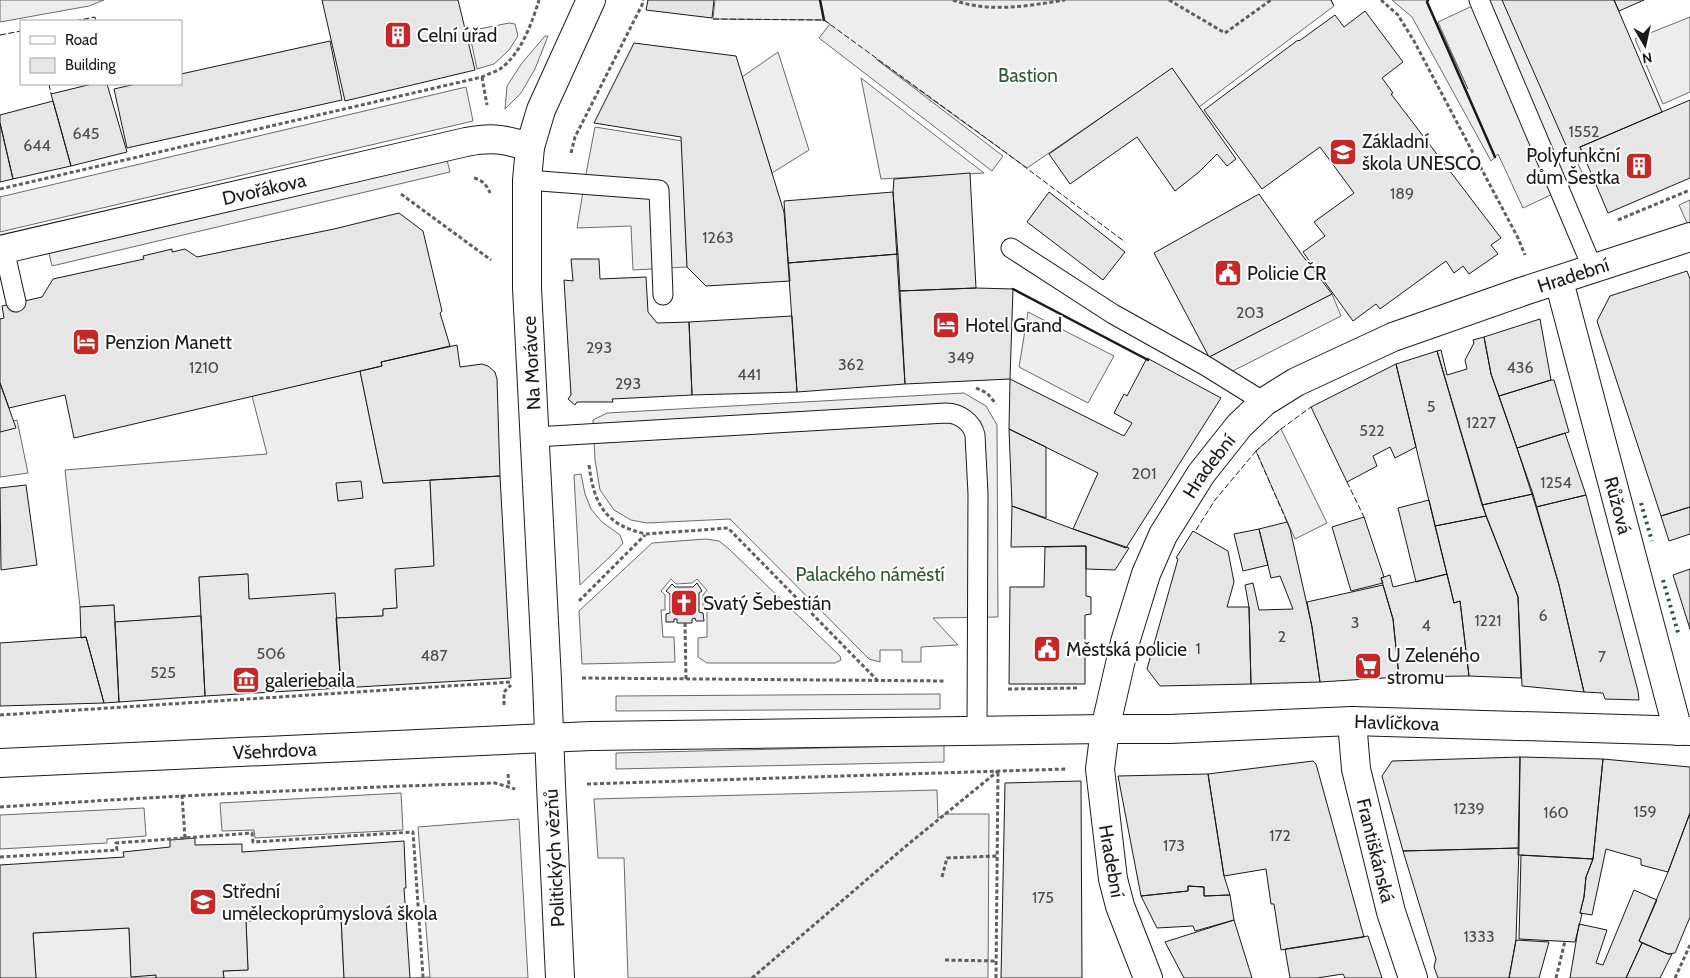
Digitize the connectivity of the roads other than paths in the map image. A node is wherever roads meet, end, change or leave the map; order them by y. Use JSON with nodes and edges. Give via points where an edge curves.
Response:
{"nodes":[{"id":1,"x":591,"y":0,"type":"edge"},
{"id":2,"x":1479,"y":0,"type":"edge"},
{"id":3,"x":530,"y":147,"type":"junction"},
{"id":4,"x":527,"y":180,"type":"junction"},
{"id":5,"x":1690,"y":237,"type":"edge"},
{"id":6,"x":1011,"y":248,"type":"dead end"},
{"id":7,"x":2,"y":250,"type":"edge"},
{"id":8,"x":1593,"y":269,"type":"junction"},
{"id":9,"x":1558,"y":281,"type":"junction"},
{"id":10,"x":663,"y":295,"type":"dead end"},
{"id":11,"x":16,"y":302,"type":"dead end"},
{"id":12,"x":1264,"y":402,"type":"junction"},
{"id":13,"x":535,"y":437,"type":"junction"},
{"id":14,"x":1352,"y":720,"type":"junction"},
{"id":15,"x":1105,"y":729,"type":"junction"},
{"id":16,"x":977,"y":730,"type":"junction"},
{"id":17,"x":1684,"y":731,"type":"edge"},
{"id":18,"x":549,"y":738,"type":"junction"},
{"id":19,"x":0,"y":763,"type":"edge"},
{"id":20,"x":560,"y":978,"type":"edge"},
{"id":21,"x":1148,"y":978,"type":"edge"},
{"id":22,"x":1412,"y":978,"type":"edge"}],
"edges":[{"from":1,"to":3,"type":"street","name":"Na Morávce","via":[[542,110]]},
{"from":2,"to":8,"type":"lane"},
{"from":3,"to":4,"type":"street","name":"Na Morávce"},
{"from":3,"to":7,"type":"street","name":"Dvořákova","via":[[507,140],[466,142]]},
{"from":4,"to":10,"type":"lane","via":[[659,190]]},
{"from":4,"to":13,"type":"street","name":"Na Morávce","via":[[527,288]]},
{"from":5,"to":8,"type":"street","name":"Hradební"},
{"from":6,"to":12,"type":"lane","via":[[1113,314]]},
{"from":7,"to":11,"type":"lane"},
{"from":8,"to":9,"type":"street","name":"Hradební"},
{"from":9,"to":12,"type":"street","name":"Hradební","via":[[1393,337],[1296,382]]},
{"from":9,"to":17,"type":"street","name":"Růžová"},
{"from":12,"to":15,"type":"street","name":"Hradební","via":[[1239,426],[1201,474],[1163,535],[1138,595]]},
{"from":13,"to":16,"type":"lane","via":[[946,413],[961,417],[974,430],[976,449]]},
{"from":13,"to":18,"type":"street","name":"Na Morávce"},
{"from":14,"to":15,"type":"street","name":"Havlíčkova","via":[[1170,730]]},
{"from":14,"to":17,"type":"street","name":"Havlíčkova"},
{"from":14,"to":22,"type":"street","name":"Františkánská","via":[[1356,769],[1391,912]]},
{"from":15,"to":16,"type":"street"},
{"from":15,"to":21,"type":"street","name":"Hradební","via":[[1100,769],[1113,879]]},
{"from":16,"to":18,"type":"street"},
{"from":18,"to":19,"type":"street","name":"Všehrdova"},
{"from":18,"to":20,"type":"street","name":"Politických vězňů"}]}
